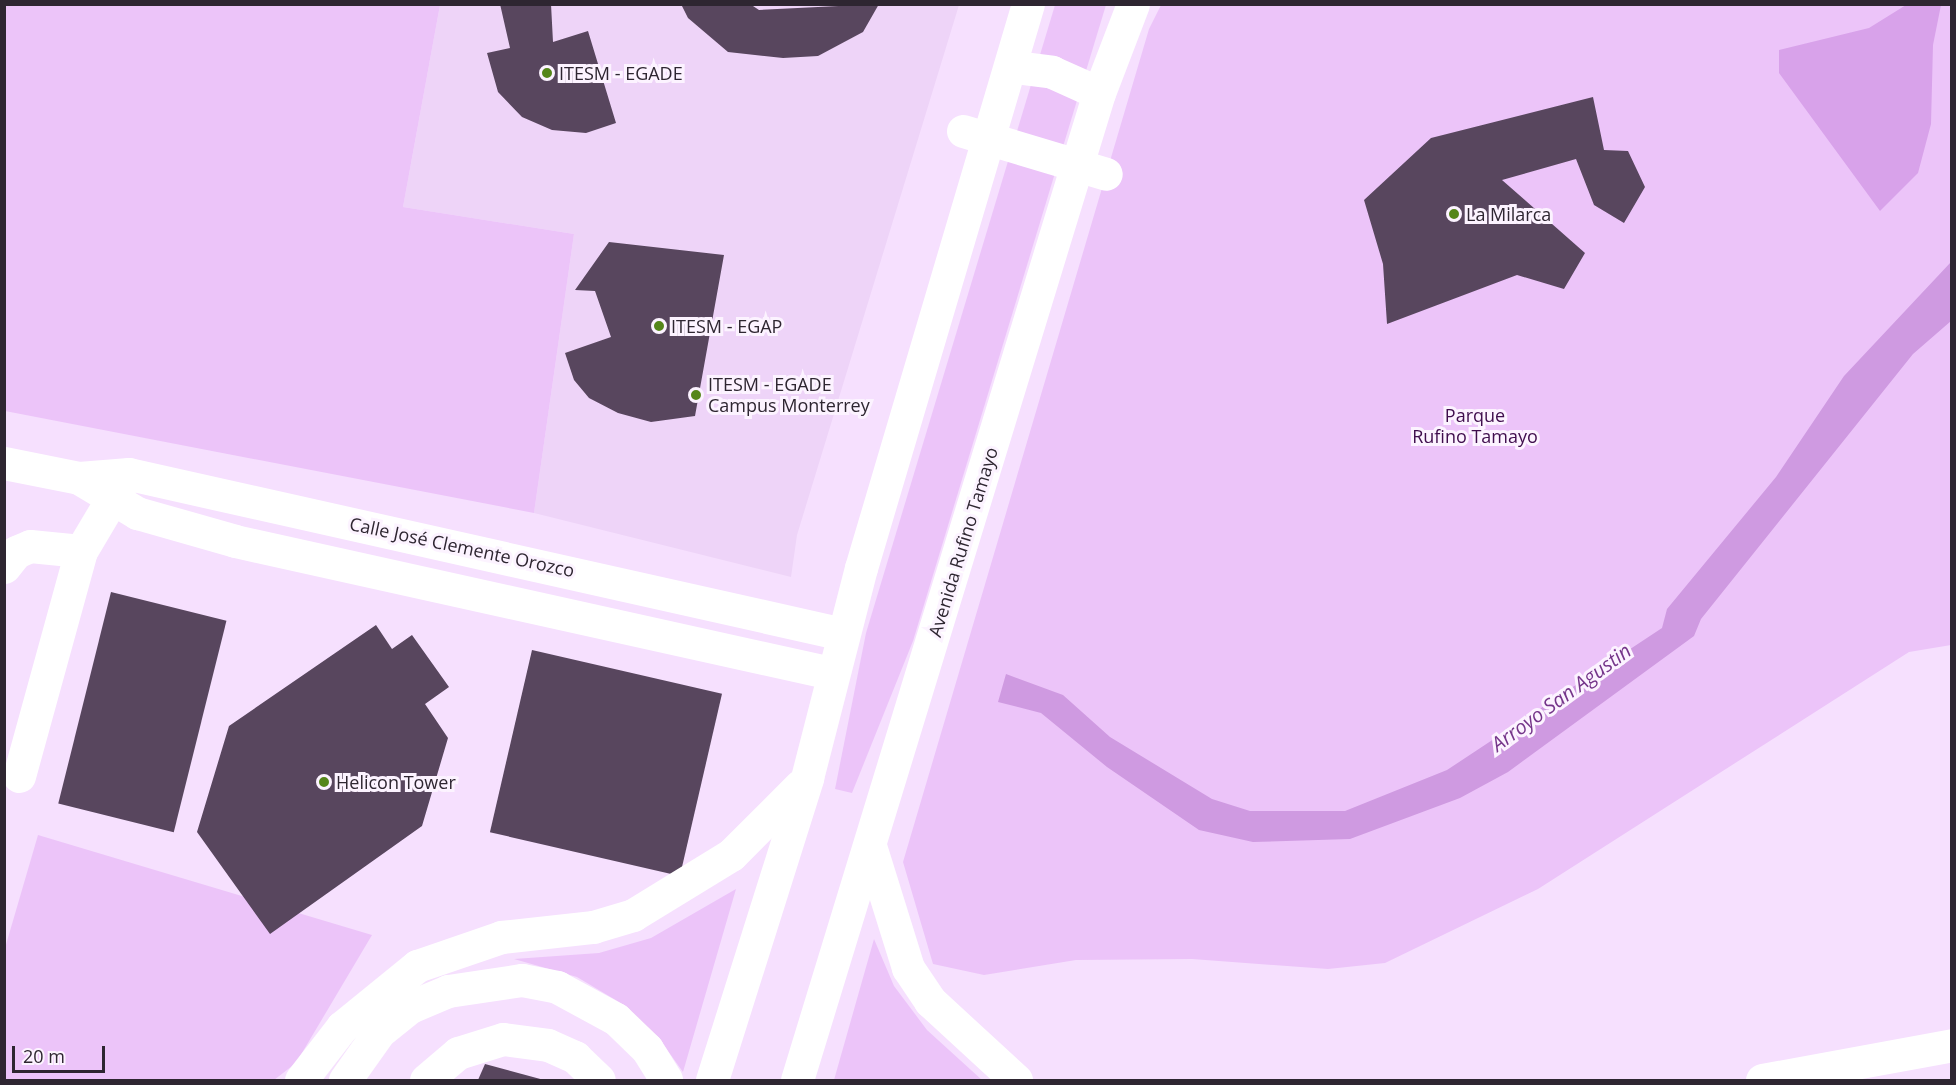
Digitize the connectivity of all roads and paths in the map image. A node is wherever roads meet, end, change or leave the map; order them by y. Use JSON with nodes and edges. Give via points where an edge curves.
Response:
{"nodes":[{"id":1,"x":1028,"y":4,"type":"edge"},
{"id":2,"x":1133,"y":4,"type":"edge"},
{"id":3,"x":1014,"y":67,"type":"junction"},
{"id":4,"x":1099,"y":93,"type":"junction"},
{"id":5,"x":977,"y":136,"type":"junction"},
{"id":6,"x":1092,"y":170,"type":"junction"},
{"id":7,"x":4,"y":463,"type":"edge"},
{"id":8,"x":129,"y":474,"type":"junction"},
{"id":9,"x":80,"y":478,"type":"junction"},
{"id":10,"x":110,"y":500,"type":"junction"},
{"id":11,"x":246,"y":501,"type":"junction"},
{"id":12,"x":317,"y":516,"type":"junction"},
{"id":13,"x":235,"y":541,"type":"junction"},
{"id":14,"x":81,"y":550,"type":"junction"},
{"id":15,"x":306,"y":556,"type":"junction"},
{"id":16,"x":543,"y":564,"type":"junction"},
{"id":17,"x":4,"y":567,"type":"edge"},
{"id":18,"x":690,"y":597,"type":"junction"},
{"id":19,"x":531,"y":604,"type":"junction"},
{"id":20,"x":843,"y":634,"type":"junction"},
{"id":21,"x":679,"y":638,"type":"junction"},
{"id":22,"x":831,"y":673,"type":"junction"},
{"id":23,"x":18,"y":776,"type":"dead end"},
{"id":24,"x":807,"y":778,"type":"junction"},
{"id":25,"x":871,"y":849,"type":"junction"},
{"id":26,"x":1952,"y":1045,"type":"edge"},
{"id":27,"x":301,"y":1080,"type":"edge"},
{"id":28,"x":345,"y":1080,"type":"edge"},
{"id":29,"x":426,"y":1080,"type":"edge"},
{"id":30,"x":599,"y":1080,"type":"edge"},
{"id":31,"x":666,"y":1080,"type":"edge"},
{"id":32,"x":712,"y":1080,"type":"edge"},
{"id":33,"x":796,"y":1080,"type":"edge"},
{"id":34,"x":1016,"y":1080,"type":"edge"},
{"id":35,"x":1762,"y":1080,"type":"edge"}],
"edges":[{"from":1,"to":3,"type":"street"},
{"from":2,"to":4,"type":"street","name":"Avenida Rufino Tamayo"},
{"from":3,"to":4,"type":"street","via":[[1052,72]]},
{"from":3,"to":5,"type":"street"},
{"from":4,"to":6,"type":"street","name":"Avenida Rufino Tamayo"},
{"from":5,"to":6,"type":"street"},
{"from":5,"to":20,"type":"street"},
{"from":6,"to":25,"type":"street","name":"Avenida Rufino Tamayo"},
{"from":7,"to":9,"type":"street","name":"Calle José Clemente Orozco"},
{"from":8,"to":9,"type":"street","name":"Calle José Clemente Orozco"},
{"from":8,"to":10,"type":"street"},
{"from":8,"to":11,"type":"street","name":"Calle José Clemente Orozco"},
{"from":9,"to":10,"type":"street","name":"Calle José Clemente Orozco"},
{"from":10,"to":13,"type":"street","name":"Calle José Clemente Orozco","via":[[137,513]]},
{"from":10,"to":14,"type":"street"},
{"from":11,"to":12,"type":"street","name":"Calle José Clemente Orozco"},
{"from":11,"to":13,"type":"street"},
{"from":12,"to":15,"type":"street"},
{"from":12,"to":16,"type":"street","name":"Calle José Clemente Orozco"},
{"from":13,"to":15,"type":"street","name":"Calle José Clemente Orozco"},
{"from":14,"to":17,"type":"street","via":[[30,546],[15,552]]},
{"from":14,"to":23,"type":"street"},
{"from":15,"to":19,"type":"street","name":"Calle José Clemente Orozco"},
{"from":16,"to":18,"type":"street","name":"Calle José Clemente Orozco"},
{"from":16,"to":19,"type":"street"},
{"from":18,"to":20,"type":"street","name":"Calle José Clemente Orozco"},
{"from":18,"to":21,"type":"street"},
{"from":19,"to":21,"type":"street","name":"Calle José Clemente Orozco"},
{"from":20,"to":22,"type":"street"},
{"from":21,"to":22,"type":"street","name":"Calle José Clemente Orozco"},
{"from":22,"to":24,"type":"street"},
{"from":24,"to":27,"type":"street","via":[[731,855],[633,915],[593,927],[501,937],[417,966],[342,1027]]},
{"from":24,"to":32,"type":"street"},
{"from":25,"to":33,"type":"street","name":"Avenida Rufino Tamayo"},
{"from":25,"to":34,"type":"street","via":[[908,968],[930,1001]]},
{"from":26,"to":35,"type":"street"},
{"from":28,"to":31,"type":"street","via":[[379,1032],[410,1007],[448,991],[522,980],[557,987],[616,1019],[647,1049]]},
{"from":29,"to":30,"type":"street","via":[[458,1053],[503,1039],[548,1046],[575,1057]]}]}
